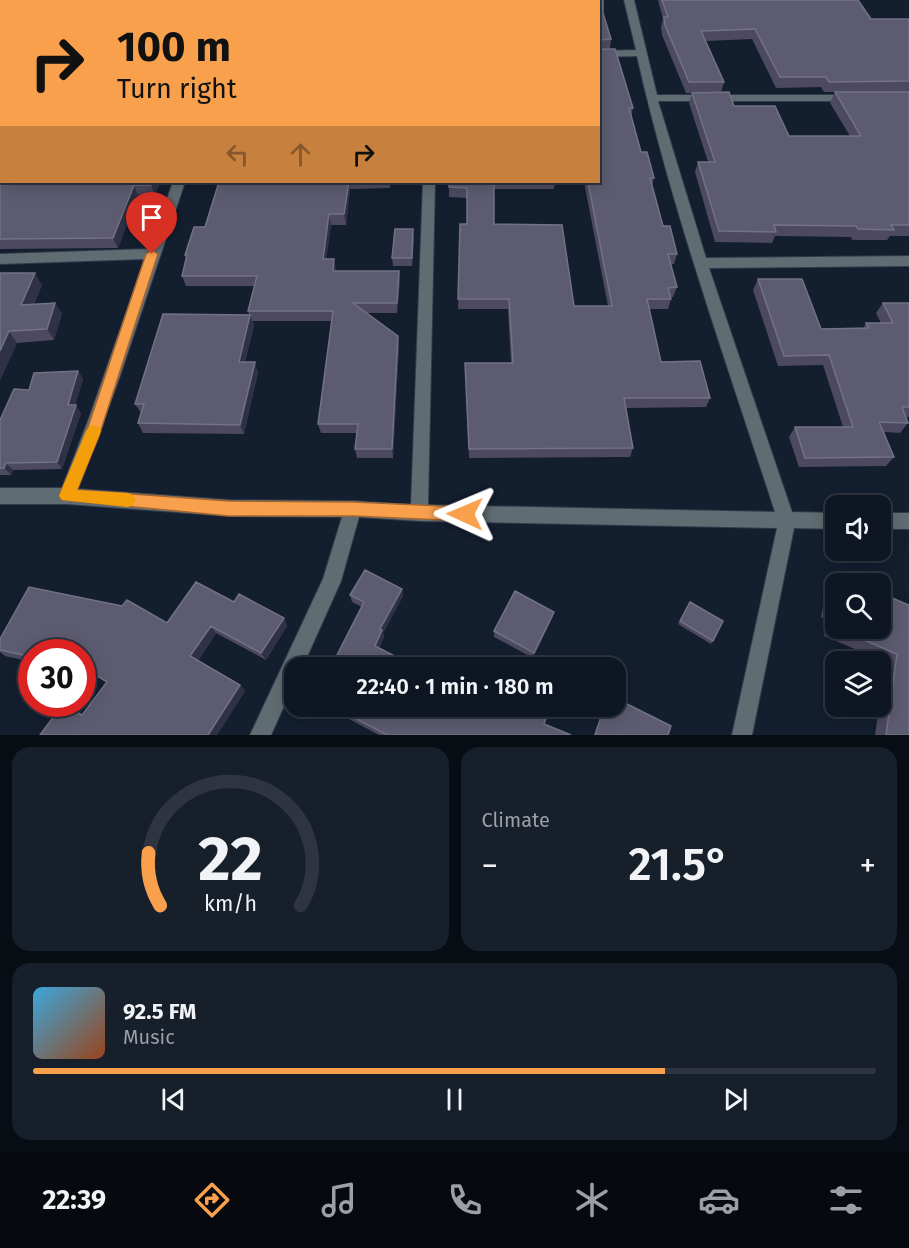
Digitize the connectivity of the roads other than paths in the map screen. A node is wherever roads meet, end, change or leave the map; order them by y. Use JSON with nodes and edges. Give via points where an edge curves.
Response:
{"nodes":[{"id":1,"x":629,"y":0,"type":"edge"},
{"id":2,"x":640,"y":53,"type":"junction"},
{"id":3,"x":600,"y":54,"type":"edge"},
{"id":4,"x":652,"y":98,"type":"junction"},
{"id":5,"x":862,"y":98,"type":"edge"},
{"id":6,"x":179,"y":183,"type":"edge"},
{"id":7,"x":429,"y":183,"type":"edge"},
{"id":8,"x":152,"y":254,"type":"junction"},
{"id":9,"x":0,"y":259,"type":"edge"},
{"id":10,"x":909,"y":261,"type":"edge"},
{"id":11,"x":701,"y":264,"type":"junction"},
{"id":12,"x":67,"y":496,"type":"junction"},
{"id":13,"x":2,"y":499,"type":"edge"},
{"id":14,"x":353,"y":509,"type":"junction"},
{"id":15,"x":419,"y":513,"type":"junction"},
{"id":16,"x":825,"y":521,"type":"edge"},
{"id":17,"x":891,"y":521,"type":"edge"},
{"id":18,"x":909,"y":521,"type":"edge"},
{"id":19,"x":787,"y":522,"type":"junction"},
{"id":20,"x":260,"y":735,"type":"edge"},
{"id":21,"x":742,"y":735,"type":"edge"}],
"edges":[{"from":1,"to":2,"type":"street"},
{"from":2,"to":3,"type":"street"},
{"from":2,"to":4,"type":"street"},
{"from":4,"to":5,"type":"street"},
{"from":4,"to":11,"type":"street"},
{"from":6,"to":8,"type":"street"},
{"from":7,"to":15,"type":"street"},
{"from":8,"to":9,"type":"street"},
{"from":8,"to":12,"type":"street","via":[[92,436]]},
{"from":10,"to":11,"type":"street"},
{"from":11,"to":19,"type":"street"},
{"from":12,"to":13,"type":"street"},
{"from":12,"to":14,"type":"street","via":[[229,508]]},
{"from":14,"to":15,"type":"street"},
{"from":14,"to":20,"type":"street","via":[[332,581]]},
{"from":15,"to":19,"type":"street"},
{"from":16,"to":19,"type":"street"},
{"from":17,"to":18,"type":"street"},
{"from":19,"to":21,"type":"street"}]}
